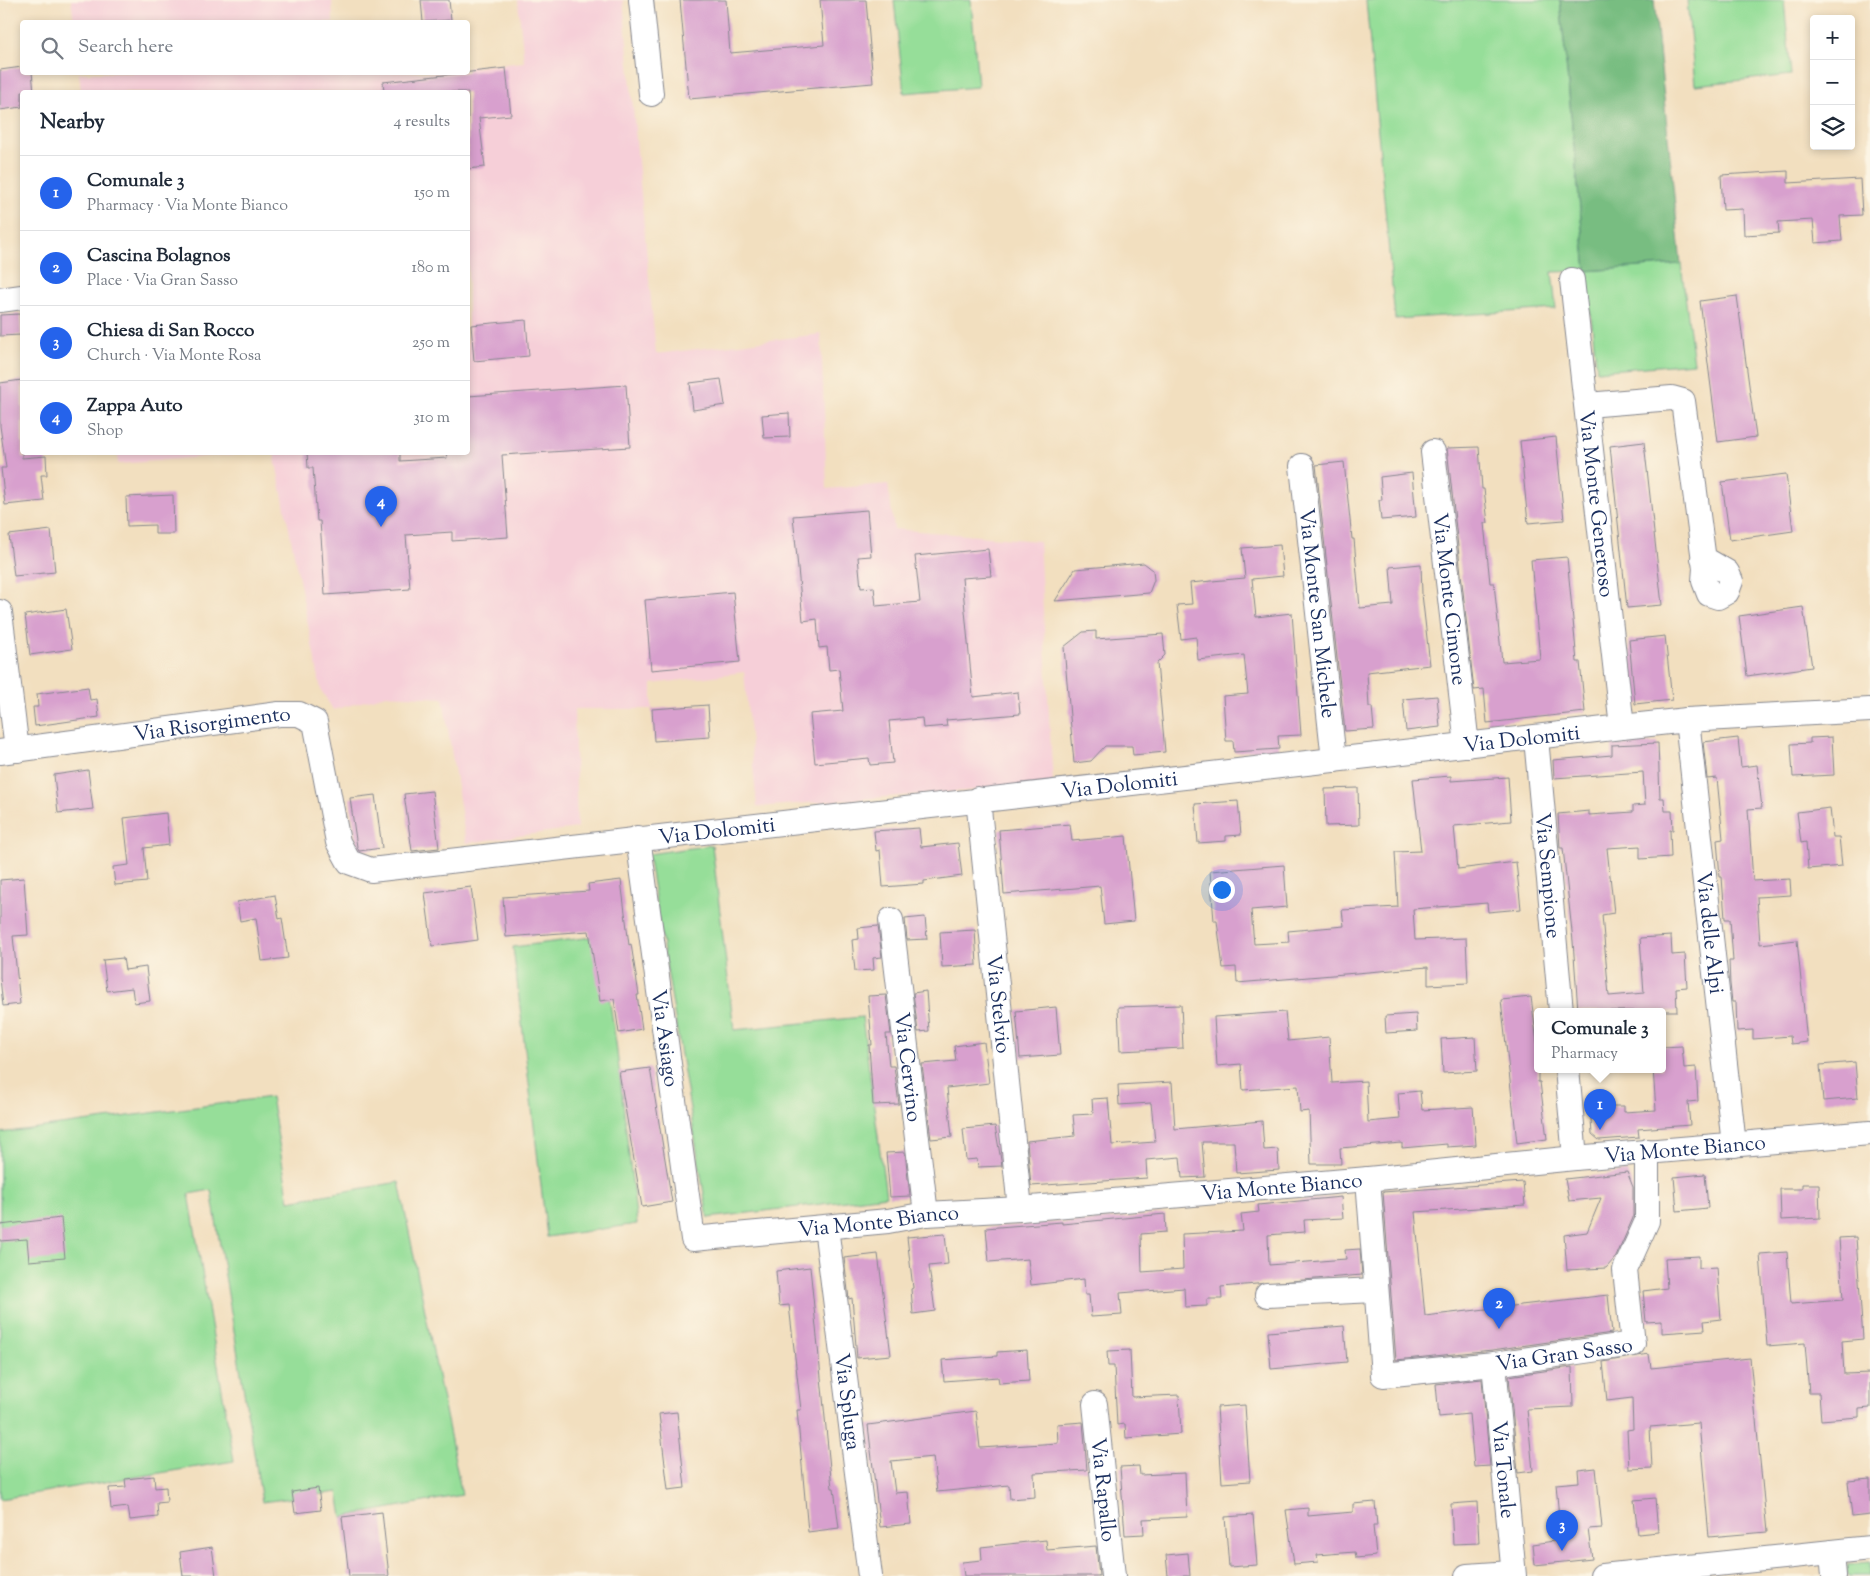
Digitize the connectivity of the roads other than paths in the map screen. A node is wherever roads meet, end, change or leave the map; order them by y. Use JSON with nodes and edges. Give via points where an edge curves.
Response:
{"nodes":[{"id":1,"x":641,"y":0,"type":"edge"},
{"id":2,"x":651,"y":94,"type":"dead end"},
{"id":3,"x":1572,"y":280,"type":"dead end"},
{"id":4,"x":20,"y":297,"type":"edge"},
{"id":5,"x":0,"y":300,"type":"edge"},
{"id":6,"x":1587,"y":405,"type":"junction"},
{"id":7,"x":1433,"y":452,"type":"dead end"},
{"id":8,"x":1302,"y":466,"type":"dead end"},
{"id":9,"x":1703,"y":558,"type":"dead end"},
{"id":10,"x":0,"y":612,"type":"edge"},
{"id":11,"x":1870,"y":710,"type":"edge"},
{"id":12,"x":1687,"y":720,"type":"junction"},
{"id":13,"x":1622,"y":727,"type":"junction"},
{"id":14,"x":1536,"y":738,"type":"junction"},
{"id":15,"x":1467,"y":745,"type":"junction"},
{"id":16,"x":8,"y":751,"type":"edge"},
{"id":17,"x":1334,"y":760,"type":"junction"},
{"id":18,"x":978,"y":800,"type":"junction"},
{"id":19,"x":638,"y":838,"type":"junction"},
{"id":20,"x":371,"y":870,"type":"joint"},
{"id":21,"x":891,"y":920,"type":"dead end"},
{"id":22,"x":1561,"y":1008,"type":"edge"},
{"id":23,"x":1567,"y":1073,"type":"edge"},
{"id":24,"x":1870,"y":1133,"type":"edge"},
{"id":25,"x":1734,"y":1145,"type":"junction"},
{"id":26,"x":1647,"y":1151,"type":"junction"},
{"id":27,"x":1575,"y":1158,"type":"junction"},
{"id":28,"x":1368,"y":1179,"type":"junction"},
{"id":29,"x":1020,"y":1208,"type":"junction"},
{"id":30,"x":926,"y":1214,"type":"junction"},
{"id":31,"x":826,"y":1227,"type":"junction"},
{"id":32,"x":693,"y":1239,"type":"joint"},
{"id":33,"x":1376,"y":1290,"type":"junction"},
{"id":34,"x":1267,"y":1295,"type":"dead end"},
{"id":35,"x":1494,"y":1364,"type":"junction"},
{"id":36,"x":1095,"y":1404,"type":"dead end"},
{"id":37,"x":1870,"y":1548,"type":"edge"},
{"id":38,"x":1832,"y":1552,"type":"junction"},
{"id":39,"x":1513,"y":1574,"type":"edge"},
{"id":40,"x":870,"y":1576,"type":"edge"},
{"id":41,"x":1112,"y":1576,"type":"edge"},
{"id":42,"x":1467,"y":1576,"type":"edge"},
{"id":43,"x":1602,"y":1576,"type":"edge"},
{"id":44,"x":1834,"y":1576,"type":"edge"}],
"edges":[{"from":1,"to":2,"type":"street"},
{"from":3,"to":6,"type":"street","name":"Via Monte Generoso"},
{"from":4,"to":5,"type":"street"},
{"from":6,"to":9,"type":"street","via":[[1672,398],[1683,401]]},
{"from":6,"to":13,"type":"street","name":"Via Monte Generoso"},
{"from":7,"to":15,"type":"street","name":"Via Monte Cimone"},
{"from":8,"to":17,"type":"street","name":"Via Monte San Michele"},
{"from":10,"to":16,"type":"street"},
{"from":11,"to":12,"type":"street","name":"Via Dolomiti"},
{"from":12,"to":13,"type":"street","name":"Via Dolomiti"},
{"from":12,"to":25,"type":"street","name":"Via delle Alpi"},
{"from":13,"to":14,"type":"street","name":"Via Dolomiti"},
{"from":14,"to":15,"type":"street","name":"Via Dolomiti"},
{"from":14,"to":22,"type":"street","name":"Via Sempione"},
{"from":15,"to":17,"type":"street","name":"Via Dolomiti"},
{"from":16,"to":20,"type":"street","name":"Via Risorgimento","via":[[279,714],[299,714],[315,722],[338,842],[349,862]]},
{"from":17,"to":18,"type":"street","name":"Via Dolomiti"},
{"from":18,"to":19,"type":"street","name":"Via Dolomiti"},
{"from":18,"to":29,"type":"street","name":"Via Stelvio"},
{"from":19,"to":20,"type":"street","name":"Via Dolomiti"},
{"from":19,"to":32,"type":"street","name":"Via Asiago"},
{"from":21,"to":30,"type":"street","name":"Via Cervino"},
{"from":23,"to":27,"type":"street"},
{"from":24,"to":25,"type":"street","name":"Via Monte Bianco"},
{"from":25,"to":26,"type":"street","name":"Via Monte Bianco"},
{"from":26,"to":27,"type":"street","name":"Via Monte Bianco"},
{"from":26,"to":35,"type":"street","name":"Via Gran Sasso","via":[[1647,1221],[1625,1270],[1633,1344]]},
{"from":27,"to":28,"type":"street","name":"Via Monte Bianco"},
{"from":28,"to":29,"type":"street","name":"Via Monte Bianco"},
{"from":28,"to":33,"type":"street"},
{"from":29,"to":30,"type":"street","name":"Via Monte Bianco"},
{"from":30,"to":31,"type":"street","name":"Via Monte Bianco"},
{"from":31,"to":32,"type":"street","name":"Via Monte Bianco"},
{"from":31,"to":40,"type":"street","name":"Via Spluga"},
{"from":33,"to":34,"type":"street"},
{"from":33,"to":35,"type":"street","name":"Via Gran Sasso","via":[[1383,1375]]},
{"from":35,"to":39,"type":"street","name":"Via Tonale"},
{"from":36,"to":41,"type":"street","name":"Via Rapallo"},
{"from":37,"to":38,"type":"street"},
{"from":38,"to":43,"type":"street"},
{"from":38,"to":44,"type":"street"},
{"from":39,"to":42,"type":"street"}]}
